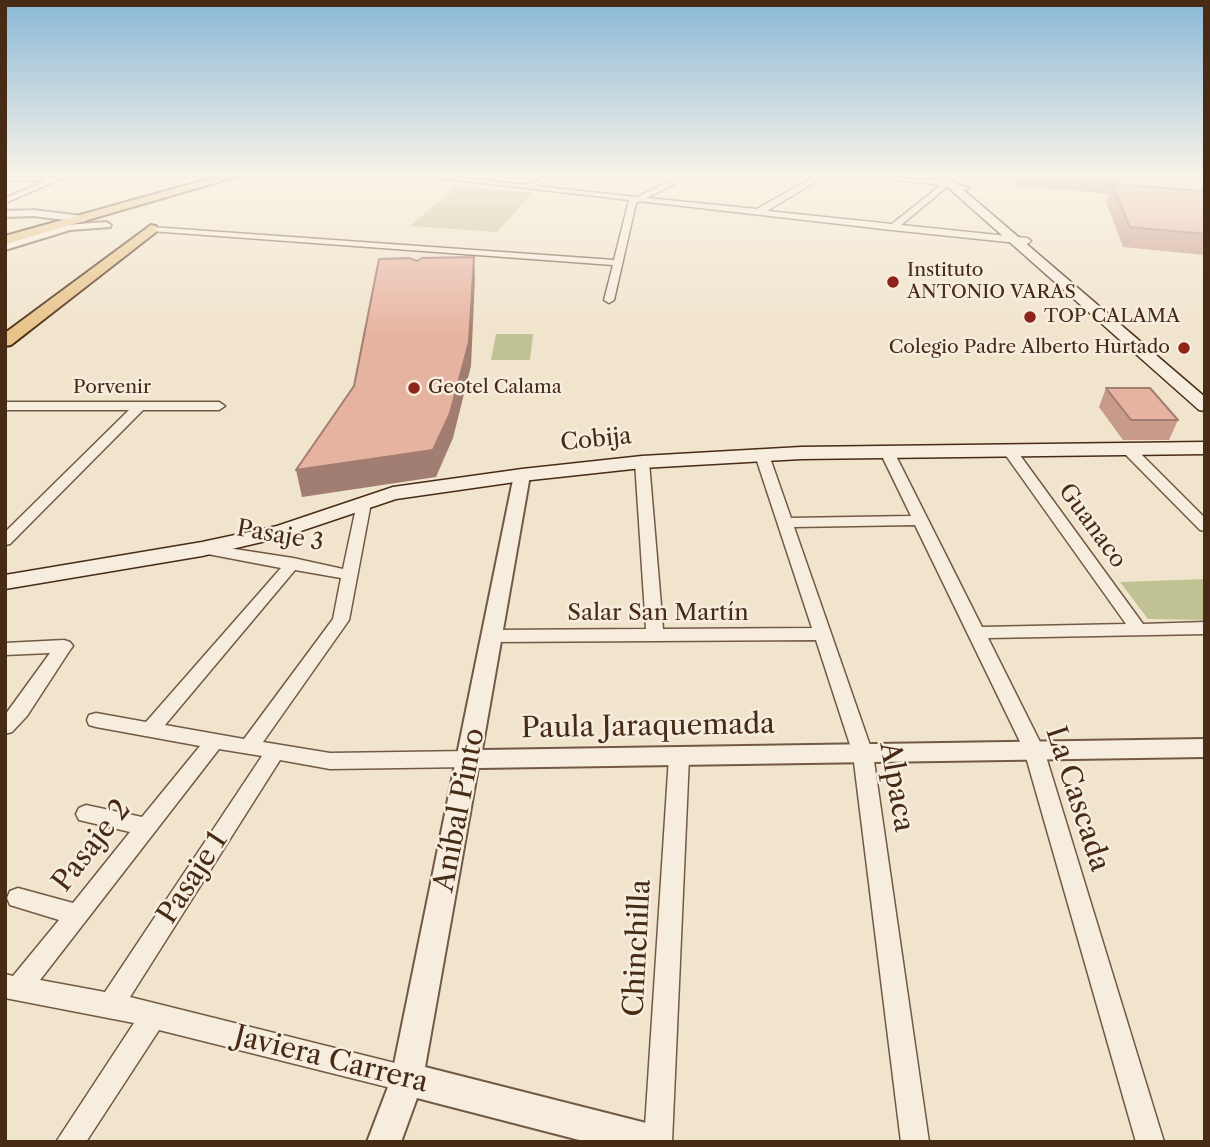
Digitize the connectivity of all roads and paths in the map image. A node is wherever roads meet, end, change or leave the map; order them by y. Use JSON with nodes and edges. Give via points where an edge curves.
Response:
{"nodes":[{"id":1,"x":63,"y":229,"type":"edge"},
{"id":2,"x":77,"y":229,"type":"edge"},
{"id":3,"x":147,"y":229,"type":"edge"},
{"id":4,"x":151,"y":229,"type":"junction"},
{"id":5,"x":625,"y":229,"type":"edge"},
{"id":6,"x":898,"y":229,"type":"edge"},
{"id":7,"x":1006,"y":229,"type":"edge"},
{"id":8,"x":1008,"y":229,"type":"edge"},
{"id":9,"x":1020,"y":240,"type":"junction"},
{"id":10,"x":7,"y":242,"type":"edge"},
{"id":11,"x":616,"y":264,"type":"junction"},
{"id":12,"x":609,"y":300,"type":"dead end"},
{"id":13,"x":5,"y":341,"type":"edge"},
{"id":14,"x":1205,"y":390,"type":"edge"},
{"id":15,"x":5,"y":406,"type":"edge"},
{"id":16,"x":219,"y":406,"type":"dead end"},
{"id":17,"x":1205,"y":406,"type":"edge"},
{"id":18,"x":139,"y":407,"type":"junction"},
{"id":19,"x":1205,"y":448,"type":"edge"},
{"id":20,"x":1128,"y":449,"type":"junction"},
{"id":21,"x":1009,"y":450,"type":"junction"},
{"id":22,"x":887,"y":452,"type":"junction"},
{"id":23,"x":762,"y":455,"type":"junction"},
{"id":24,"x":642,"y":462,"type":"junction"},
{"id":25,"x":522,"y":475,"type":"junction"},
{"id":26,"x":364,"y":503,"type":"junction"},
{"id":27,"x":921,"y":520,"type":"junction"},
{"id":28,"x":1202,"y":521,"type":"edge"},
{"id":29,"x":785,"y":523,"type":"junction"},
{"id":30,"x":5,"y":541,"type":"edge"},
{"id":31,"x":202,"y":550,"type":"junction"},
{"id":32,"x":293,"y":564,"type":"junction"},
{"id":33,"x":349,"y":575,"type":"junction"},
{"id":34,"x":5,"y":582,"type":"edge"},
{"id":35,"x":1205,"y":628,"type":"edge"},
{"id":36,"x":1138,"y":629,"type":"junction"},
{"id":37,"x":976,"y":633,"type":"junction"},
{"id":38,"x":823,"y":634,"type":"junction"},
{"id":39,"x":493,"y":636,"type":"junction"},
{"id":40,"x":654,"y":636,"type":"junction"},
{"id":41,"x":5,"y":649,"type":"edge"},
{"id":42,"x":12,"y":710,"type":"edge"},
{"id":43,"x":96,"y":720,"type":"dead end"},
{"id":44,"x":5,"y":727,"type":"edge"},
{"id":45,"x":150,"y":730,"type":"junction"},
{"id":46,"x":214,"y":742,"type":"junction"},
{"id":47,"x":249,"y":747,"type":"junction"},
{"id":48,"x":1205,"y":748,"type":"edge"},
{"id":49,"x":1034,"y":750,"type":"junction"},
{"id":50,"x":275,"y":752,"type":"junction"},
{"id":51,"x":863,"y":754,"type":"junction"},
{"id":52,"x":679,"y":757,"type":"junction"},
{"id":53,"x":470,"y":759,"type":"junction"},
{"id":54,"x":86,"y":814,"type":"dead end"},
{"id":55,"x":145,"y":826,"type":"junction"},
{"id":56,"x":18,"y":898,"type":"dead end"},
{"id":57,"x":76,"y":914,"type":"junction"},
{"id":58,"x":11,"y":987,"type":"edge"},
{"id":59,"x":111,"y":1005,"type":"junction"},
{"id":60,"x":154,"y":1016,"type":"junction"},
{"id":61,"x":407,"y":1079,"type":"junction"},
{"id":62,"x":70,"y":1142,"type":"edge"},
{"id":63,"x":384,"y":1142,"type":"edge"},
{"id":64,"x":656,"y":1142,"type":"edge"},
{"id":65,"x":915,"y":1142,"type":"edge"},
{"id":66,"x":1150,"y":1142,"type":"edge"}],
"edges":[{"from":1,"to":10,"type":"street"},
{"from":2,"to":10,"type":"main road"},
{"from":3,"to":4,"type":"main road"},
{"from":4,"to":11,"type":"street","via":[[425,254]]},
{"from":4,"to":13,"type":"main road"},
{"from":5,"to":11,"type":"street"},
{"from":6,"to":9,"type":"street"},
{"from":7,"to":9,"type":"main road"},
{"from":8,"to":9,"type":"main road"},
{"from":9,"to":14,"type":"main road"},
{"from":9,"to":17,"type":"main road"},
{"from":11,"to":12,"type":"street"},
{"from":15,"to":18,"type":"street","name":"Porvenir"},
{"from":16,"to":18,"type":"street","name":"Porvenir"},
{"from":18,"to":30,"type":"street"},
{"from":19,"to":20,"type":"main road","name":"Cobija"},
{"from":20,"to":21,"type":"main road","name":"Cobija"},
{"from":20,"to":28,"type":"street"},
{"from":21,"to":22,"type":"main road","name":"Cobija"},
{"from":21,"to":36,"type":"street","name":"Guanaco"},
{"from":22,"to":23,"type":"main road","name":"Cobija"},
{"from":22,"to":27,"type":"street","name":"La Cascada"},
{"from":23,"to":24,"type":"main road","name":"Cobija"},
{"from":23,"to":29,"type":"street","name":"Alpaca"},
{"from":24,"to":25,"type":"main road","name":"Cobija"},
{"from":24,"to":40,"type":"street"},
{"from":25,"to":26,"type":"main road","name":"Cobija","via":[[393,494]]},
{"from":25,"to":39,"type":"street","name":"Aníbal Pinto"},
{"from":26,"to":31,"type":"main road","name":"Cobija","via":[[283,531]]},
{"from":26,"to":33,"type":"street"},
{"from":27,"to":29,"type":"street"},
{"from":27,"to":37,"type":"street","name":"La Cascada"},
{"from":29,"to":38,"type":"street","name":"Alpaca"},
{"from":31,"to":32,"type":"street","name":"Pasaje 3"},
{"from":31,"to":34,"type":"main road","name":"Cobija"},
{"from":32,"to":33,"type":"street","name":"Pasaje 3"},
{"from":32,"to":45,"type":"street"},
{"from":33,"to":47,"type":"street","via":[[341,621]]},
{"from":35,"to":36,"type":"street"},
{"from":36,"to":37,"type":"street"},
{"from":37,"to":49,"type":"street","name":"La Cascada"},
{"from":38,"to":40,"type":"street","name":"Salar San Martín"},
{"from":38,"to":51,"type":"street","name":"Alpaca"},
{"from":39,"to":40,"type":"street","name":"Salar San Martín"},
{"from":39,"to":53,"type":"street","name":"Aníbal Pinto"},
{"from":41,"to":42,"type":"street","via":[[64,646]]},
{"from":42,"to":44,"type":"street"},
{"from":43,"to":45,"type":"street","name":"Paula Jaraquemada"},
{"from":45,"to":46,"type":"street","name":"Paula Jaraquemada"},
{"from":46,"to":47,"type":"street","name":"Paula Jaraquemada"},
{"from":46,"to":55,"type":"street","name":"Pasaje 2"},
{"from":47,"to":50,"type":"street","name":"Paula Jaraquemada"},
{"from":48,"to":49,"type":"street","name":"Paula Jaraquemada"},
{"from":49,"to":51,"type":"street","name":"Paula Jaraquemada"},
{"from":49,"to":66,"type":"street","name":"La Cascada"},
{"from":50,"to":53,"type":"street","name":"Paula Jaraquemada","via":[[330,761]]},
{"from":50,"to":59,"type":"street","name":"Pasaje 1"},
{"from":51,"to":52,"type":"street","name":"Paula Jaraquemada"},
{"from":51,"to":65,"type":"street","name":"Alpaca"},
{"from":52,"to":53,"type":"street","name":"Paula Jaraquemada"},
{"from":52,"to":64,"type":"street","name":"Chinchilla"},
{"from":53,"to":61,"type":"street","name":"Aníbal Pinto"},
{"from":54,"to":55,"type":"street"},
{"from":55,"to":57,"type":"street","name":"Pasaje 2"},
{"from":56,"to":57,"type":"street"},
{"from":57,"to":58,"type":"street","name":"Pasaje 2"},
{"from":58,"to":59,"type":"street","name":"Javiera Carrera"},
{"from":59,"to":60,"type":"street","name":"Javiera Carrera"},
{"from":60,"to":61,"type":"street","name":"Javiera Carrera"},
{"from":60,"to":62,"type":"street"},
{"from":61,"to":63,"type":"street","name":"Aníbal Pinto"},
{"from":61,"to":64,"type":"street","name":"Javiera Carrera"}]}
